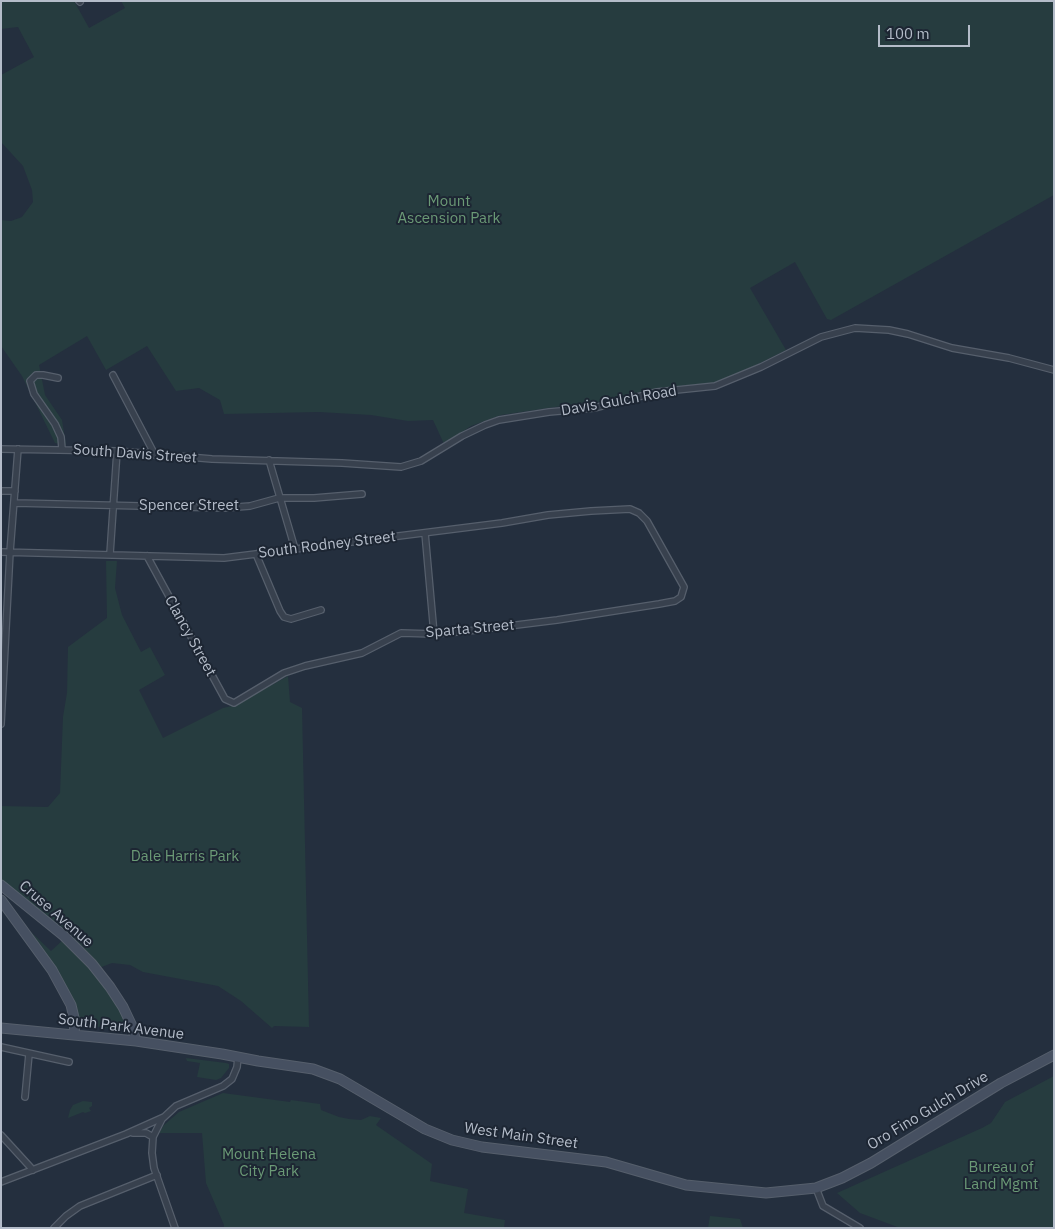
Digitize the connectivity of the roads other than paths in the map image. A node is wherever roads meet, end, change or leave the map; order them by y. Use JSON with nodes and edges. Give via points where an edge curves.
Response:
{"nodes":[{"id":1,"x":1054,"y":370,"type":"edge"},
{"id":2,"x":112,"y":375,"type":"dead end"},
{"id":3,"x":58,"y":378,"type":"dead end"},
{"id":4,"x":1,"y":449,"type":"edge"},
{"id":5,"x":18,"y":449,"type":"junction"},
{"id":6,"x":62,"y":449,"type":"junction"},
{"id":7,"x":117,"y":451,"type":"junction"},
{"id":8,"x":155,"y":455,"type":"junction"},
{"id":9,"x":269,"y":460,"type":"junction"},
{"id":10,"x":1,"y":491,"type":"edge"},
{"id":11,"x":15,"y":491,"type":"junction"},
{"id":12,"x":362,"y":494,"type":"dead end"},
{"id":13,"x":279,"y":498,"type":"junction"},
{"id":14,"x":15,"y":503,"type":"junction"},
{"id":15,"x":113,"y":505,"type":"junction"},
{"id":16,"x":425,"y":533,"type":"junction"},
{"id":17,"x":295,"y":549,"type":"junction"},
{"id":18,"x":1,"y":552,"type":"edge"},
{"id":19,"x":10,"y":552,"type":"junction"},
{"id":20,"x":110,"y":554,"type":"junction"},
{"id":21,"x":256,"y":554,"type":"junction"},
{"id":22,"x":147,"y":556,"type":"junction"},
{"id":23,"x":681,"y":597,"type":"joint"},
{"id":24,"x":321,"y":610,"type":"dead end"},
{"id":25,"x":434,"y":634,"type":"junction"},
{"id":26,"x":241,"y":699,"type":"joint"},
{"id":27,"x":1,"y":724,"type":"edge"},
{"id":28,"x":1,"y":885,"type":"edge"},
{"id":29,"x":1,"y":900,"type":"edge"},
{"id":30,"x":1,"y":1028,"type":"edge"},
{"id":31,"x":74,"y":1034,"type":"junction"},
{"id":32,"x":136,"y":1041,"type":"junction"},
{"id":33,"x":1,"y":1047,"type":"edge"},
{"id":34,"x":29,"y":1054,"type":"junction"},
{"id":35,"x":1054,"y":1056,"type":"edge"},
{"id":36,"x":238,"y":1057,"type":"junction"},
{"id":37,"x":69,"y":1062,"type":"dead end"},
{"id":38,"x":25,"y":1097,"type":"dead end"},
{"id":39,"x":165,"y":1116,"type":"junction"},
{"id":40,"x":126,"y":1134,"type":"junction"},
{"id":41,"x":1,"y":1136,"type":"edge"},
{"id":42,"x":153,"y":1137,"type":"junction"},
{"id":43,"x":33,"y":1170,"type":"junction"},
{"id":44,"x":156,"y":1175,"type":"junction"},
{"id":45,"x":1,"y":1182,"type":"edge"},
{"id":46,"x":816,"y":1188,"type":"junction"},
{"id":47,"x":54,"y":1228,"type":"edge"},
{"id":48,"x":175,"y":1228,"type":"edge"},
{"id":49,"x":860,"y":1228,"type":"edge"}],
"edges":[{"from":1,"to":9,"type":"street","name":"Davis Gulch Road","via":[[952,348],[908,334],[855,328],[821,337],[715,386],[657,392],[594,408],[500,420],[477,428],[427,458],[407,466]]},
{"from":2,"to":8,"type":"street"},
{"from":3,"to":6,"type":"street","via":[[36,375],[30,381],[34,394],[55,424]]},
{"from":4,"to":5,"type":"street","name":"South Davis Street"},
{"from":5,"to":6,"type":"street","name":"South Davis Street"},
{"from":5,"to":11,"type":"street"},
{"from":6,"to":7,"type":"street","name":"South Davis Street"},
{"from":7,"to":8,"type":"street","name":"South Davis Street"},
{"from":7,"to":15,"type":"street"},
{"from":8,"to":9,"type":"street","name":"South Davis Street"},
{"from":9,"to":13,"type":"street"},
{"from":10,"to":11,"type":"street"},
{"from":11,"to":14,"type":"street"},
{"from":12,"to":13,"type":"street","name":"Spencer Street"},
{"from":13,"to":15,"type":"street","name":"Spencer Street","via":[[250,506],[224,508]]},
{"from":13,"to":17,"type":"street"},
{"from":14,"to":15,"type":"street","name":"Spencer Street"},
{"from":14,"to":19,"type":"street"},
{"from":15,"to":20,"type":"street"},
{"from":16,"to":17,"type":"street","name":"South Rodney Street"},
{"from":16,"to":23,"type":"street","name":"South Rodney Street","via":[[592,510],[630,509],[648,521],[684,587]]},
{"from":16,"to":25,"type":"street"},
{"from":17,"to":21,"type":"street","name":"South Rodney Street"},
{"from":18,"to":19,"type":"street","name":"South Rodney Street"},
{"from":19,"to":20,"type":"street","name":"South Rodney Street"},
{"from":19,"to":27,"type":"street"},
{"from":20,"to":22,"type":"street","name":"South Rodney Street"},
{"from":21,"to":22,"type":"street","name":"South Rodney Street","via":[[224,558]]},
{"from":21,"to":24,"type":"street","via":[[284,617],[291,619]]},
{"from":22,"to":26,"type":"street","name":"Clancy Street","via":[[225,699],[234,703]]},
{"from":23,"to":25,"type":"street","name":"Sparta Street","via":[[675,602],[565,619]]},
{"from":25,"to":26,"type":"street","name":"Sparta Street","via":[[401,633],[362,652],[284,674]]},
{"from":28,"to":32,"type":"street","name":"Cruse Avenue","via":[[64,936],[92,964],[123,1007]]},
{"from":29,"to":31,"type":"street","name":"Cruse Avenue","via":[[52,970],[70,1005],[75,1022]]},
{"from":30,"to":31,"type":"street","name":"South Park Avenue"},
{"from":31,"to":32,"type":"street","name":"South Park Avenue"},
{"from":32,"to":36,"type":"street","name":"South Park Avenue"},
{"from":33,"to":34,"type":"street"},
{"from":34,"to":37,"type":"street"},
{"from":34,"to":38,"type":"street"},
{"from":35,"to":46,"type":"street","name":"Oro Fino Gulch Drive","via":[[1001,1083],[871,1162]]},
{"from":36,"to":39,"type":"street","via":[[232,1080],[176,1106]]},
{"from":36,"to":46,"type":"street","name":"West Main Street","via":[[313,1068],[332,1074],[425,1129],[462,1143],[606,1162],[686,1185],[766,1193]]},
{"from":39,"to":40,"type":"street"},
{"from":39,"to":42,"type":"street"},
{"from":40,"to":42,"type":"street","via":[[141,1132]]},
{"from":40,"to":43,"type":"street"},
{"from":41,"to":43,"type":"street"},
{"from":42,"to":44,"type":"street"},
{"from":43,"to":45,"type":"street"},
{"from":44,"to":47,"type":"street","via":[[80,1206]]},
{"from":44,"to":48,"type":"street"},
{"from":46,"to":49,"type":"street","via":[[823,1206]]}]}
